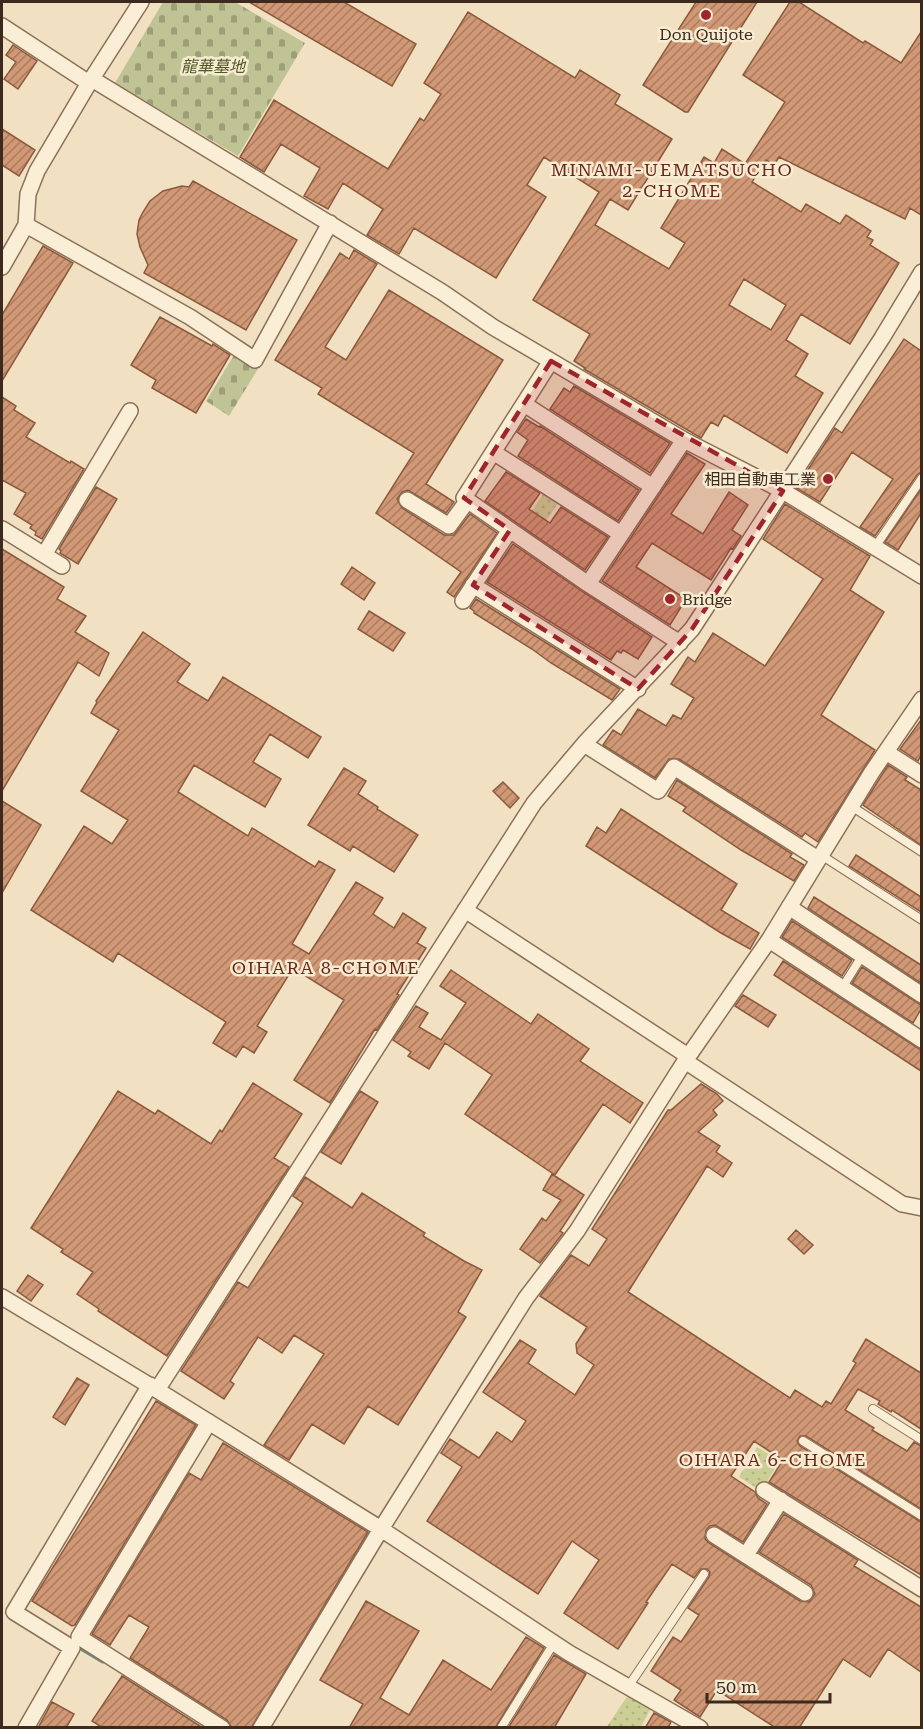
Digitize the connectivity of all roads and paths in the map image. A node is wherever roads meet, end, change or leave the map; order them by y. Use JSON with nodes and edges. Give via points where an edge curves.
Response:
{"nodes":[{"id":1,"x":141,"y":2,"type":"edge"},
{"id":2,"x":2,"y":26,"type":"edge"},
{"id":3,"x":90,"y":81,"type":"junction"},
{"id":4,"x":330,"y":223,"type":"junction"},
{"id":5,"x":26,"y":225,"type":"junction"},
{"id":6,"x":2,"y":267,"type":"edge"},
{"id":7,"x":921,"y":272,"type":"edge"},
{"id":8,"x":550,"y":361,"type":"junction"},
{"id":9,"x":524,"y":404,"type":"junction"},
{"id":10,"x":130,"y":411,"type":"dead end"},
{"id":11,"x":684,"y":440,"type":"junction"},
{"id":12,"x":494,"y":452,"type":"junction"},
{"id":13,"x":921,"y":478,"type":"edge"},
{"id":14,"x":653,"y":487,"type":"junction"},
{"id":15,"x":783,"y":491,"type":"junction"},
{"id":16,"x":407,"y":500,"type":"dead end"},
{"id":17,"x":468,"y":500,"type":"junction"},
{"id":18,"x":2,"y":529,"type":"edge"},
{"id":19,"x":510,"y":530,"type":"junction"},
{"id":20,"x":621,"y":534,"type":"junction"},
{"id":21,"x":875,"y":548,"type":"junction"},
{"id":22,"x":44,"y":555,"type":"junction"},
{"id":23,"x":62,"y":566,"type":"dead end"},
{"id":24,"x":921,"y":576,"type":"edge"},
{"id":25,"x":588,"y":584,"type":"junction"},
{"id":26,"x":473,"y":585,"type":"junction"},
{"id":27,"x":463,"y":601,"type":"dead end"},
{"id":28,"x":680,"y":643,"type":"junction"},
{"id":29,"x":638,"y":689,"type":"junction"},
{"id":30,"x":921,"y":699,"type":"edge"},
{"id":31,"x":584,"y":744,"type":"junction"},
{"id":32,"x":886,"y":752,"type":"junction"},
{"id":33,"x":921,"y":775,"type":"edge"},
{"id":34,"x":851,"y":806,"type":"junction"},
{"id":35,"x":921,"y":852,"type":"edge"},
{"id":36,"x":820,"y":857,"type":"junction"},
{"id":37,"x":789,"y":907,"type":"junction"},
{"id":38,"x":465,"y":910,"type":"junction"},
{"id":39,"x":921,"y":920,"type":"edge"},
{"id":40,"x":769,"y":940,"type":"junction"},
{"id":41,"x":862,"y":956,"type":"junction"},
{"id":42,"x":842,"y":988,"type":"junction"},
{"id":43,"x":921,"y":995,"type":"edge"},
{"id":44,"x":919,"y":1035,"type":"edge"},
{"id":45,"x":687,"y":1058,"type":"junction"},
{"id":46,"x":921,"y":1208,"type":"edge"},
{"id":47,"x":2,"y":1297,"type":"edge"},
{"id":48,"x":153,"y":1387,"type":"junction"},
{"id":49,"x":873,"y":1409,"type":"dead end"},
{"id":50,"x":209,"y":1422,"type":"junction"},
{"id":51,"x":921,"y":1440,"type":"edge"},
{"id":52,"x":804,"y":1441,"type":"dead end"},
{"id":53,"x":764,"y":1490,"type":"dead end"},
{"id":54,"x":781,"y":1500,"type":"junction"},
{"id":55,"x":921,"y":1516,"type":"edge"},
{"id":56,"x":381,"y":1529,"type":"junction"},
{"id":57,"x":714,"y":1535,"type":"dead end"},
{"id":58,"x":746,"y":1555,"type":"junction"},
{"id":59,"x":704,"y":1574,"type":"dead end"},
{"id":60,"x":921,"y":1589,"type":"edge"},
{"id":61,"x":805,"y":1593,"type":"dead end"},
{"id":62,"x":554,"y":1643,"type":"junction"},
{"id":63,"x":628,"y":1687,"type":"junction"},
{"id":64,"x":694,"y":1726,"type":"edge"},
{"id":65,"x":26,"y":1728,"type":"edge"},
{"id":66,"x":222,"y":1728,"type":"edge"},
{"id":67,"x":261,"y":1728,"type":"edge"},
{"id":68,"x":501,"y":1728,"type":"edge"}],
"edges":[{"from":1,"to":3,"type":"street"},
{"from":2,"to":3,"type":"street"},
{"from":3,"to":4,"type":"street"},
{"from":3,"to":5,"type":"street","via":[[37,171],[28,194]]},
{"from":4,"to":5,"type":"street","via":[[255,360],[190,317]]},
{"from":4,"to":8,"type":"street"},
{"from":5,"to":6,"type":"street"},
{"from":7,"to":15,"type":"street"},
{"from":8,"to":9,"type":"street"},
{"from":8,"to":11,"type":"street"},
{"from":9,"to":12,"type":"street"},
{"from":9,"to":14,"type":"street"},
{"from":10,"to":22,"type":"street"},
{"from":11,"to":14,"type":"street"},
{"from":11,"to":15,"type":"street"},
{"from":12,"to":17,"type":"street","via":[[464,498]]},
{"from":12,"to":20,"type":"street"},
{"from":13,"to":21,"type":"lane"},
{"from":14,"to":20,"type":"street"},
{"from":15,"to":21,"type":"street"},
{"from":15,"to":28,"type":"street"},
{"from":16,"to":17,"type":"street","via":[[449,526]]},
{"from":17,"to":19,"type":"street"},
{"from":18,"to":22,"type":"street"},
{"from":19,"to":25,"type":"street"},
{"from":19,"to":26,"type":"street"},
{"from":20,"to":25,"type":"street"},
{"from":21,"to":24,"type":"street"},
{"from":22,"to":23,"type":"street"},
{"from":25,"to":28,"type":"street"},
{"from":26,"to":27,"type":"street"},
{"from":26,"to":29,"type":"street"},
{"from":28,"to":29,"type":"street"},
{"from":29,"to":31,"type":"street"},
{"from":30,"to":32,"type":"street"},
{"from":31,"to":36,"type":"street","via":[[658,791],[674,767]]},
{"from":31,"to":38,"type":"street","via":[[534,803]]},
{"from":32,"to":33,"type":"street"},
{"from":32,"to":34,"type":"street"},
{"from":34,"to":35,"type":"lane"},
{"from":34,"to":36,"type":"street"},
{"from":36,"to":37,"type":"street"},
{"from":36,"to":39,"type":"lane"},
{"from":37,"to":40,"type":"street"},
{"from":37,"to":41,"type":"street"},
{"from":38,"to":45,"type":"street"},
{"from":38,"to":48,"type":"street"},
{"from":40,"to":42,"type":"street"},
{"from":40,"to":45,"type":"street"},
{"from":41,"to":42,"type":"lane"},
{"from":41,"to":43,"type":"street"},
{"from":42,"to":44,"type":"street"},
{"from":45,"to":46,"type":"street","via":[[902,1204]]},
{"from":45,"to":56,"type":"street","via":[[577,1231],[526,1298]]},
{"from":47,"to":48,"type":"street"},
{"from":48,"to":50,"type":"street"},
{"from":48,"to":65,"type":"street","via":[[15,1612],[72,1648]]},
{"from":49,"to":51,"type":"lane"},
{"from":50,"to":56,"type":"street"},
{"from":50,"to":66,"type":"street","via":[[78,1637]]},
{"from":52,"to":55,"type":"lane"},
{"from":53,"to":54,"type":"street"},
{"from":54,"to":58,"type":"street"},
{"from":54,"to":60,"type":"street"},
{"from":56,"to":62,"type":"street"},
{"from":56,"to":67,"type":"street"},
{"from":57,"to":58,"type":"street"},
{"from":58,"to":61,"type":"street"},
{"from":59,"to":63,"type":"lane"},
{"from":62,"to":63,"type":"street"},
{"from":62,"to":68,"type":"lane"},
{"from":63,"to":64,"type":"street"}]}
